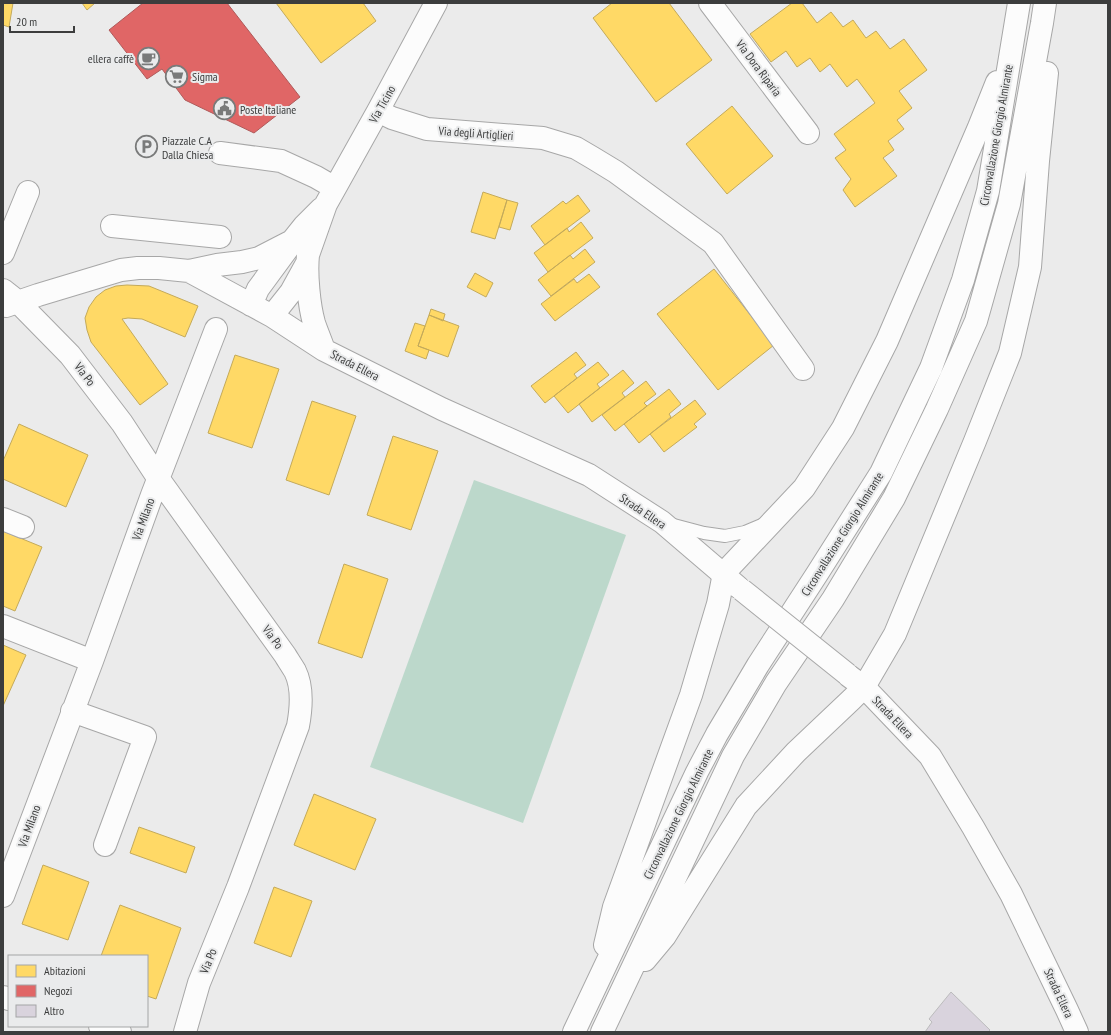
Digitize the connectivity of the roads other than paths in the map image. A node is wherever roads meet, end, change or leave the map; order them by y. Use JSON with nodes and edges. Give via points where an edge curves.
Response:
{"nodes":[{"id":1,"x":436,"y":3,"type":"edge"},
{"id":2,"x":710,"y":3,"type":"edge"},
{"id":3,"x":1019,"y":3,"type":"edge"},
{"id":4,"x":1043,"y":13,"type":"edge"},
{"id":5,"x":1013,"y":42,"type":"junction"},
{"id":6,"x":378,"y":111,"type":"junction"},
{"id":7,"x":808,"y":133,"type":"dead end"},
{"id":8,"x":220,"y":153,"type":"dead end"},
{"id":9,"x":28,"y":192,"type":"dead end"},
{"id":10,"x":331,"y":196,"type":"junction"},
{"id":11,"x":112,"y":226,"type":"dead end"},
{"id":12,"x":220,"y":237,"type":"dead end"},
{"id":13,"x":292,"y":241,"type":"junction"},
{"id":14,"x":3,"y":253,"type":"edge"},
{"id":15,"x":307,"y":263,"type":"junction"},
{"id":16,"x":189,"y":271,"type":"junction"},
{"id":17,"x":8,"y":300,"type":"edge"},
{"id":18,"x":251,"y":305,"type":"junction"},
{"id":19,"x":272,"y":316,"type":"junction"},
{"id":20,"x":216,"y":329,"type":"dead end"},
{"id":21,"x":324,"y":350,"type":"junction"},
{"id":22,"x":803,"y":369,"type":"dead end"},
{"id":23,"x":158,"y":478,"type":"junction"},
{"id":24,"x":774,"y":519,"type":"junction"},
{"id":25,"x":662,"y":522,"type":"junction"},
{"id":26,"x":724,"y":574,"type":"junction"},
{"id":27,"x":3,"y":626,"type":"edge"},
{"id":28,"x":92,"y":661,"type":"junction"},
{"id":29,"x":855,"y":680,"type":"junction"},
{"id":30,"x":72,"y":711,"type":"junction"},
{"id":31,"x":105,"y":845,"type":"dead end"},
{"id":32,"x":3,"y":896,"type":"edge"},
{"id":33,"x":596,"y":984,"type":"junction"},
{"id":34,"x":624,"y":985,"type":"junction"},
{"id":35,"x":103,"y":1027,"type":"edge"},
{"id":36,"x":120,"y":1032,"type":"edge"},
{"id":37,"x":184,"y":1032,"type":"edge"},
{"id":38,"x":574,"y":1032,"type":"edge"},
{"id":39,"x":602,"y":1032,"type":"edge"},
{"id":40,"x":1077,"y":1032,"type":"edge"}],
"edges":[{"from":1,"to":6,"type":"main road","name":"Via Ticino"},
{"from":2,"to":7,"type":"main road","name":"Via Dora Riparia"},
{"from":3,"to":5,"type":"main road","name":"Circonvallazione Giorgio Almirante"},
{"from":4,"to":29,"type":"main road","via":[[1048,59],[1030,267],[1010,352],[895,634]]},
{"from":4,"to":34,"type":"main road","name":"Circonvallazione Giorgio Almirante","via":[[1009,204],[976,321],[894,498],[833,599],[776,683],[733,756]]},
{"from":5,"to":24,"type":"main road","via":[[887,341],[843,428],[804,488]]},
{"from":5,"to":33,"type":"main road","name":"Circonvallazione Giorgio Almirante","via":[[988,190],[963,280],[931,368],[880,473],[717,734]]},
{"from":6,"to":10,"type":"main road","name":"Via Ticino"},
{"from":6,"to":22,"type":"main road","name":"Via degli Artiglieri","via":[[427,130],[543,138],[576,148],[616,172],[713,243]]},
{"from":8,"to":10,"type":"main road","via":[[281,161],[316,177]]},
{"from":9,"to":14,"type":"main road"},
{"from":10,"to":13,"type":"main road"},
{"from":10,"to":15,"type":"main road"},
{"from":11,"to":12,"type":"main road"},
{"from":13,"to":16,"type":"main road","via":[[259,258]]},
{"from":13,"to":18,"type":"main road","via":[[258,289]]},
{"from":15,"to":19,"type":"main road","via":[[291,292]]},
{"from":15,"to":21,"type":"main road","via":[[314,323]]},
{"from":16,"to":17,"type":"main road","name":"Strada Ellera","via":[[159,268],[121,270]]},
{"from":16,"to":18,"type":"main road","name":"Strada Ellera"},
{"from":17,"to":23,"type":"main road","name":"Via Po","via":[[70,355],[122,423]]},
{"from":18,"to":19,"type":"main road","name":"Strada Ellera"},
{"from":19,"to":21,"type":"main road","name":"Strada Ellera"},
{"from":20,"to":23,"type":"main road","name":"Via Milano"},
{"from":21,"to":25,"type":"main road","name":"Strada Ellera","via":[[442,409],[589,475]]},
{"from":23,"to":28,"type":"main road","name":"Via Milano"},
{"from":23,"to":37,"type":"main road","name":"Via Po","via":[[285,655],[296,673],[300,693],[298,726],[199,983]]},
{"from":24,"to":25,"type":"lane","via":[[745,532],[725,536]]},
{"from":24,"to":26,"type":"main road"},
{"from":25,"to":26,"type":"main road","name":"Strada Ellera"},
{"from":26,"to":29,"type":"main road","name":"Strada Ellera","bridge":true},
{"from":26,"to":33,"type":"main road","via":[[718,604],[691,695],[614,906]]},
{"from":27,"to":28,"type":"main road"},
{"from":28,"to":30,"type":"main road","name":"Via Milano"},
{"from":29,"to":34,"type":"main road","via":[[852,699],[796,752],[746,806],[665,936]]},
{"from":29,"to":40,"type":"main road","name":"Strada Ellera","via":[[930,756],[1011,894]]},
{"from":30,"to":31,"type":"main road","via":[[144,737]]},
{"from":30,"to":32,"type":"main road","name":"Via Milano"},
{"from":33,"to":38,"type":"main road","name":"Circonvallazione Giorgio Almirante"},
{"from":34,"to":39,"type":"main road","name":"Circonvallazione Giorgio Almirante"},
{"from":35,"to":36,"type":"main road"}]}
